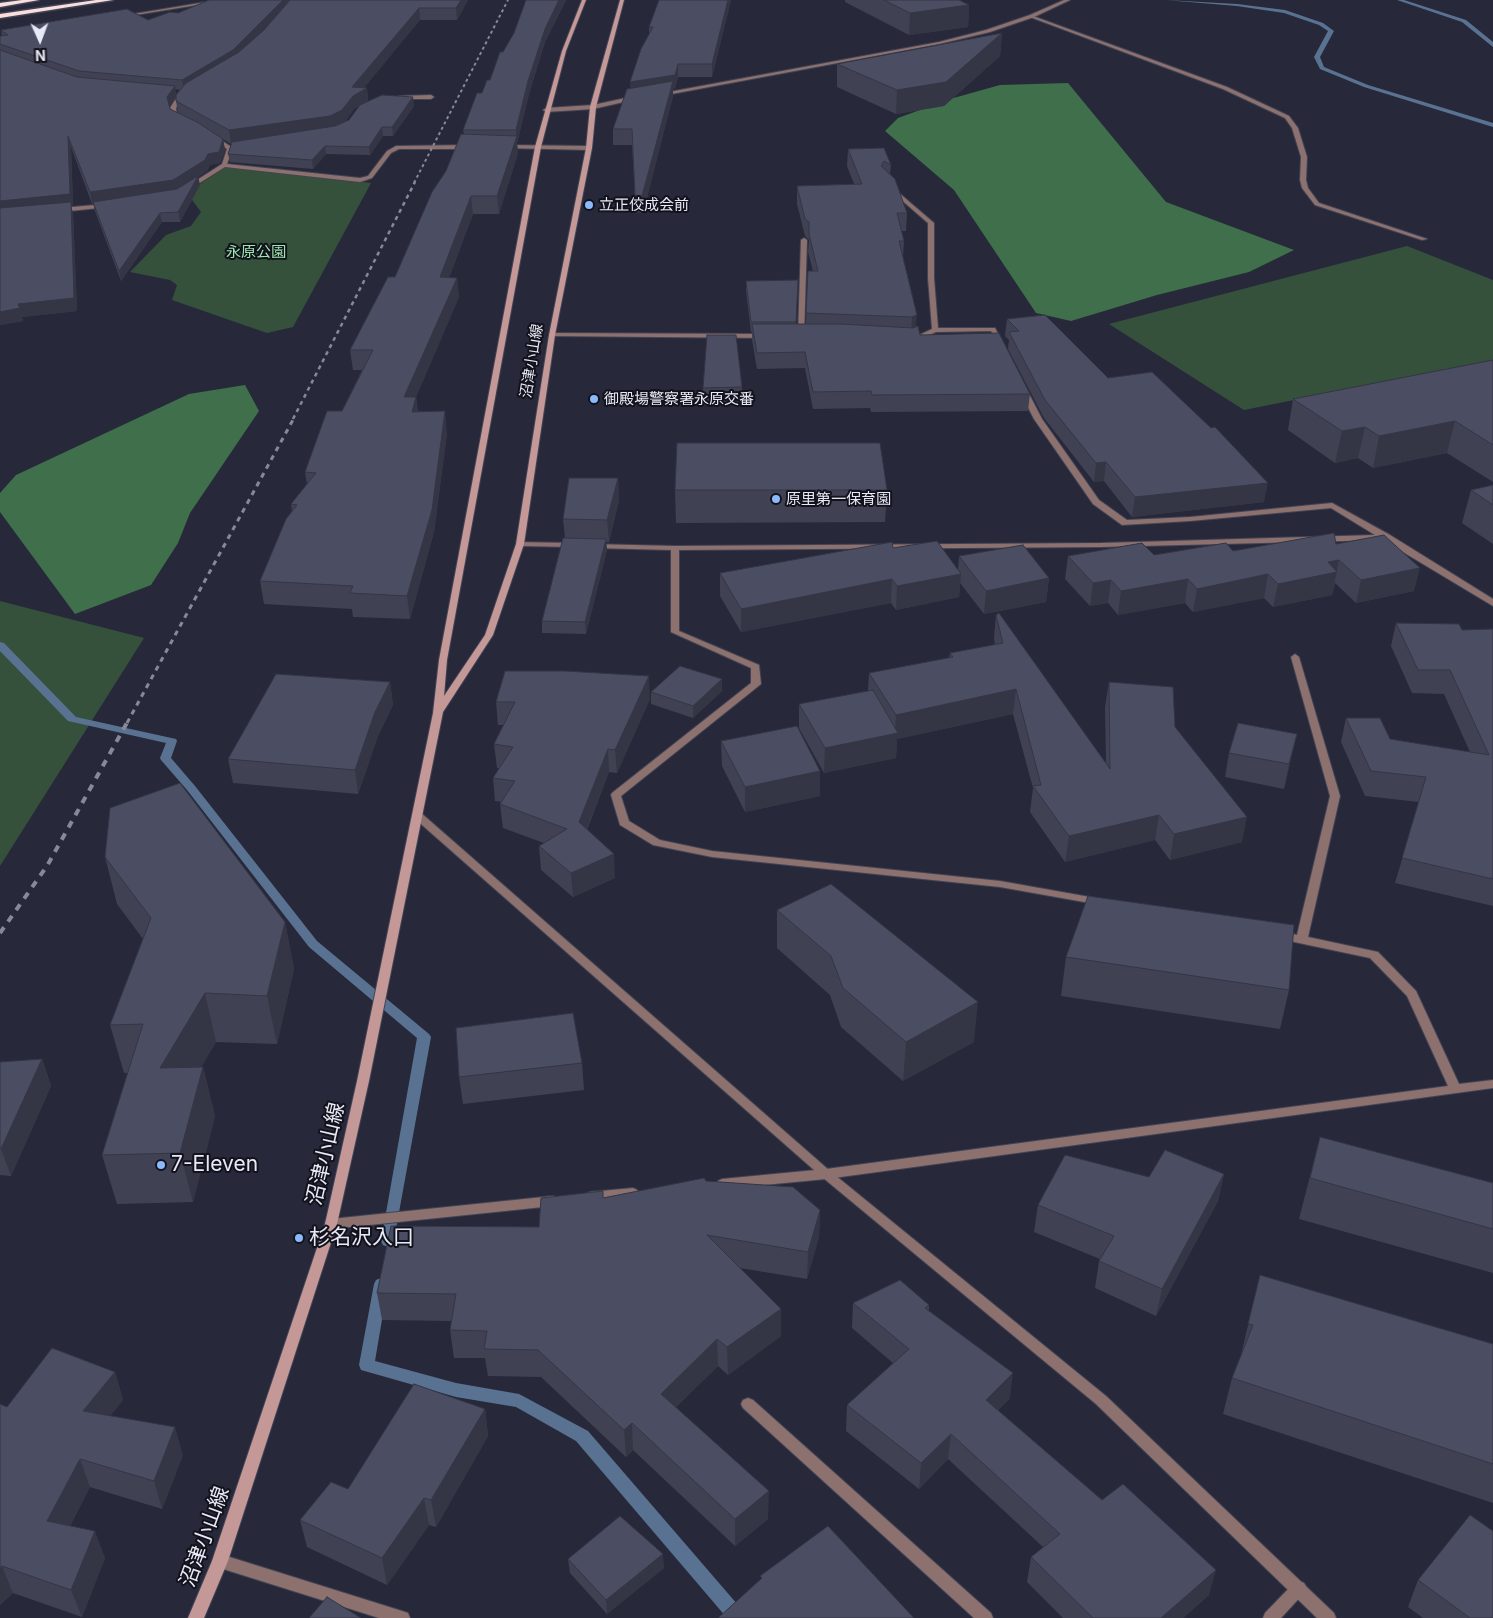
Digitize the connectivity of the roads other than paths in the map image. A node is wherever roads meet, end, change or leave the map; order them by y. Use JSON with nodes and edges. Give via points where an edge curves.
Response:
{"nodes":[{"id":1,"x":38,"y":0,"type":"edge"},
{"id":2,"x":110,"y":0,"type":"edge"},
{"id":3,"x":226,"y":0,"type":"edge"},
{"id":4,"x":584,"y":0,"type":"edge"},
{"id":5,"x":622,"y":0,"type":"edge"},
{"id":6,"x":1068,"y":0,"type":"edge"},
{"id":7,"x":0,"y":5,"type":"edge"},
{"id":8,"x":0,"y":16,"type":"edge"},
{"id":9,"x":1032,"y":16,"type":"junction"},
{"id":10,"x":118,"y":17,"type":"edge"},
{"id":11,"x":192,"y":90,"type":"edge"},
{"id":12,"x":175,"y":93,"type":"edge"},
{"id":13,"x":185,"y":94,"type":"junction"},
{"id":14,"x":651,"y":96,"type":"edge"},
{"id":15,"x":431,"y":97,"type":"dead end"},
{"id":16,"x":642,"y":97,"type":"edge"},
{"id":17,"x":393,"y":98,"type":"edge"},
{"id":18,"x":593,"y":107,"type":"junction"},
{"id":19,"x":546,"y":110,"type":"junction"},
{"id":20,"x":188,"y":124,"type":"edge"},
{"id":21,"x":209,"y":135,"type":"edge"},
{"id":22,"x":239,"y":147,"type":"edge"},
{"id":23,"x":480,"y":147,"type":"edge"},
{"id":24,"x":499,"y":147,"type":"edge"},
{"id":25,"x":538,"y":147,"type":"junction"},
{"id":26,"x":230,"y":148,"type":"junction"},
{"id":27,"x":589,"y":148,"type":"junction"},
{"id":28,"x":224,"y":165,"type":"junction"},
{"id":29,"x":884,"y":182,"type":"edge"},
{"id":30,"x":178,"y":194,"type":"edge"},
{"id":31,"x":109,"y":206,"type":"edge"},
{"id":32,"x":53,"y":211,"type":"edge"},
{"id":33,"x":1424,"y":239,"type":"dead end"},
{"id":34,"x":804,"y":240,"type":"dead end"},
{"id":35,"x":935,"y":330,"type":"junction"},
{"id":36,"x":552,"y":335,"type":"junction"},
{"id":37,"x":771,"y":336,"type":"edge"},
{"id":38,"x":791,"y":336,"type":"edge"},
{"id":39,"x":801,"y":336,"type":"junction"},
{"id":40,"x":811,"y":336,"type":"edge"},
{"id":41,"x":904,"y":340,"type":"edge"},
{"id":42,"x":1005,"y":353,"type":"edge"},
{"id":43,"x":1017,"y":378,"type":"edge"},
{"id":44,"x":1387,"y":537,"type":"junction"},
{"id":45,"x":520,"y":544,"type":"junction"},
{"id":46,"x":578,"y":545,"type":"edge"},
{"id":47,"x":588,"y":546,"type":"edge"},
{"id":48,"x":675,"y":548,"type":"junction"},
{"id":49,"x":1493,"y":603,"type":"edge"},
{"id":50,"x":1295,"y":657,"type":"dead end"},
{"id":51,"x":438,"y":713,"type":"junction"},
{"id":52,"x":417,"y":815,"type":"junction"},
{"id":53,"x":1107,"y":903,"type":"edge"},
{"id":54,"x":1273,"y":934,"type":"edge"},
{"id":55,"x":1302,"y":939,"type":"junction"},
{"id":56,"x":1493,"y":1084,"type":"edge"},
{"id":57,"x":1455,"y":1088,"type":"junction"},
{"id":58,"x":826,"y":1174,"type":"junction"},
{"id":59,"x":707,"y":1186,"type":"edge"},
{"id":60,"x":648,"y":1192,"type":"edge"},
{"id":61,"x":330,"y":1224,"type":"junction"},
{"id":62,"x":748,"y":1404,"type":"dead end"},
{"id":63,"x":220,"y":1561,"type":"junction"},
{"id":64,"x":1299,"y":1588,"type":"junction"},
{"id":65,"x":196,"y":1618,"type":"edge"},
{"id":66,"x":402,"y":1618,"type":"edge"},
{"id":67,"x":986,"y":1618,"type":"edge"},
{"id":68,"x":1271,"y":1618,"type":"edge"},
{"id":69,"x":1328,"y":1618,"type":"edge"}],
"edges":[{"from":1,"to":7,"type":"highway"},
{"from":2,"to":8,"type":"highway"},
{"from":3,"to":10,"type":"street"},
{"from":4,"to":19,"type":"main road","name":"沼津小山線"},
{"from":5,"to":18,"type":"main road","name":"沼津小山線"},
{"from":6,"to":9,"type":"street"},
{"from":9,"to":14,"type":"street","via":[[938,43]]},
{"from":9,"to":33,"type":"street","via":[[1224,88],[1287,116],[1295,128],[1304,157],[1305,188],[1317,204]]},
{"from":11,"to":13,"type":"street"},
{"from":12,"to":13,"type":"street"},
{"from":13,"to":20,"type":"street","via":[[173,108],[175,117]]},
{"from":15,"to":17,"type":"street"},
{"from":16,"to":18,"type":"street"},
{"from":18,"to":19,"type":"street"},
{"from":18,"to":27,"type":"main road","name":"沼津小山線"},
{"from":19,"to":25,"type":"main road","name":"沼津小山線"},
{"from":21,"to":26,"type":"street"},
{"from":22,"to":26,"type":"street"},
{"from":23,"to":28,"type":"street","via":[[398,147],[389,152],[370,177],[360,180]]},
{"from":24,"to":25,"type":"street"},
{"from":25,"to":27,"type":"street"},
{"from":25,"to":51,"type":"main road","name":"沼津小山線","via":[[443,660]]},
{"from":26,"to":28,"type":"street"},
{"from":27,"to":36,"type":"main road","name":"沼津小山線"},
{"from":28,"to":30,"type":"street"},
{"from":29,"to":35,"type":"street","via":[[931,223]]},
{"from":31,"to":32,"type":"street"},
{"from":34,"to":39,"type":"street"},
{"from":35,"to":41,"type":"street"},
{"from":35,"to":42,"type":"street","via":[[993,329]]},
{"from":36,"to":37,"type":"street"},
{"from":36,"to":45,"type":"main road","name":"沼津小山線"},
{"from":38,"to":39,"type":"street"},
{"from":39,"to":40,"type":"street"},
{"from":43,"to":44,"type":"street","via":[[1038,419],[1096,502],[1125,523],[1332,505]]},
{"from":44,"to":48,"type":"street","via":[[1110,545]]},
{"from":44,"to":49,"type":"street"},
{"from":45,"to":46,"type":"street"},
{"from":45,"to":51,"type":"main road","name":"沼津小山線","via":[[489,635]]},
{"from":47,"to":48,"type":"street"},
{"from":48,"to":53,"type":"street","via":[[675,632],[756,666],[756,684],[616,795],[624,823],[657,843],[712,854],[1000,884]]},
{"from":50,"to":55,"type":"street","via":[[1335,796]]},
{"from":51,"to":52,"type":"main road","name":"沼津小山線"},
{"from":52,"to":58,"type":"street"},
{"from":52,"to":61,"type":"main road","name":"沼津小山線","via":[[363,1081]]},
{"from":54,"to":55,"type":"street"},
{"from":55,"to":57,"type":"street","via":[[1374,955],[1412,994]]},
{"from":56,"to":57,"type":"street"},
{"from":57,"to":58,"type":"street"},
{"from":58,"to":59,"type":"street"},
{"from":58,"to":64,"type":"street","via":[[1101,1400]]},
{"from":60,"to":61,"type":"street"},
{"from":61,"to":63,"type":"main road","name":"沼津小山線"},
{"from":62,"to":67,"type":"street"},
{"from":63,"to":65,"type":"main road","name":"沼津小山線"},
{"from":63,"to":66,"type":"street"},
{"from":64,"to":68,"type":"street"},
{"from":64,"to":69,"type":"street"}]}
